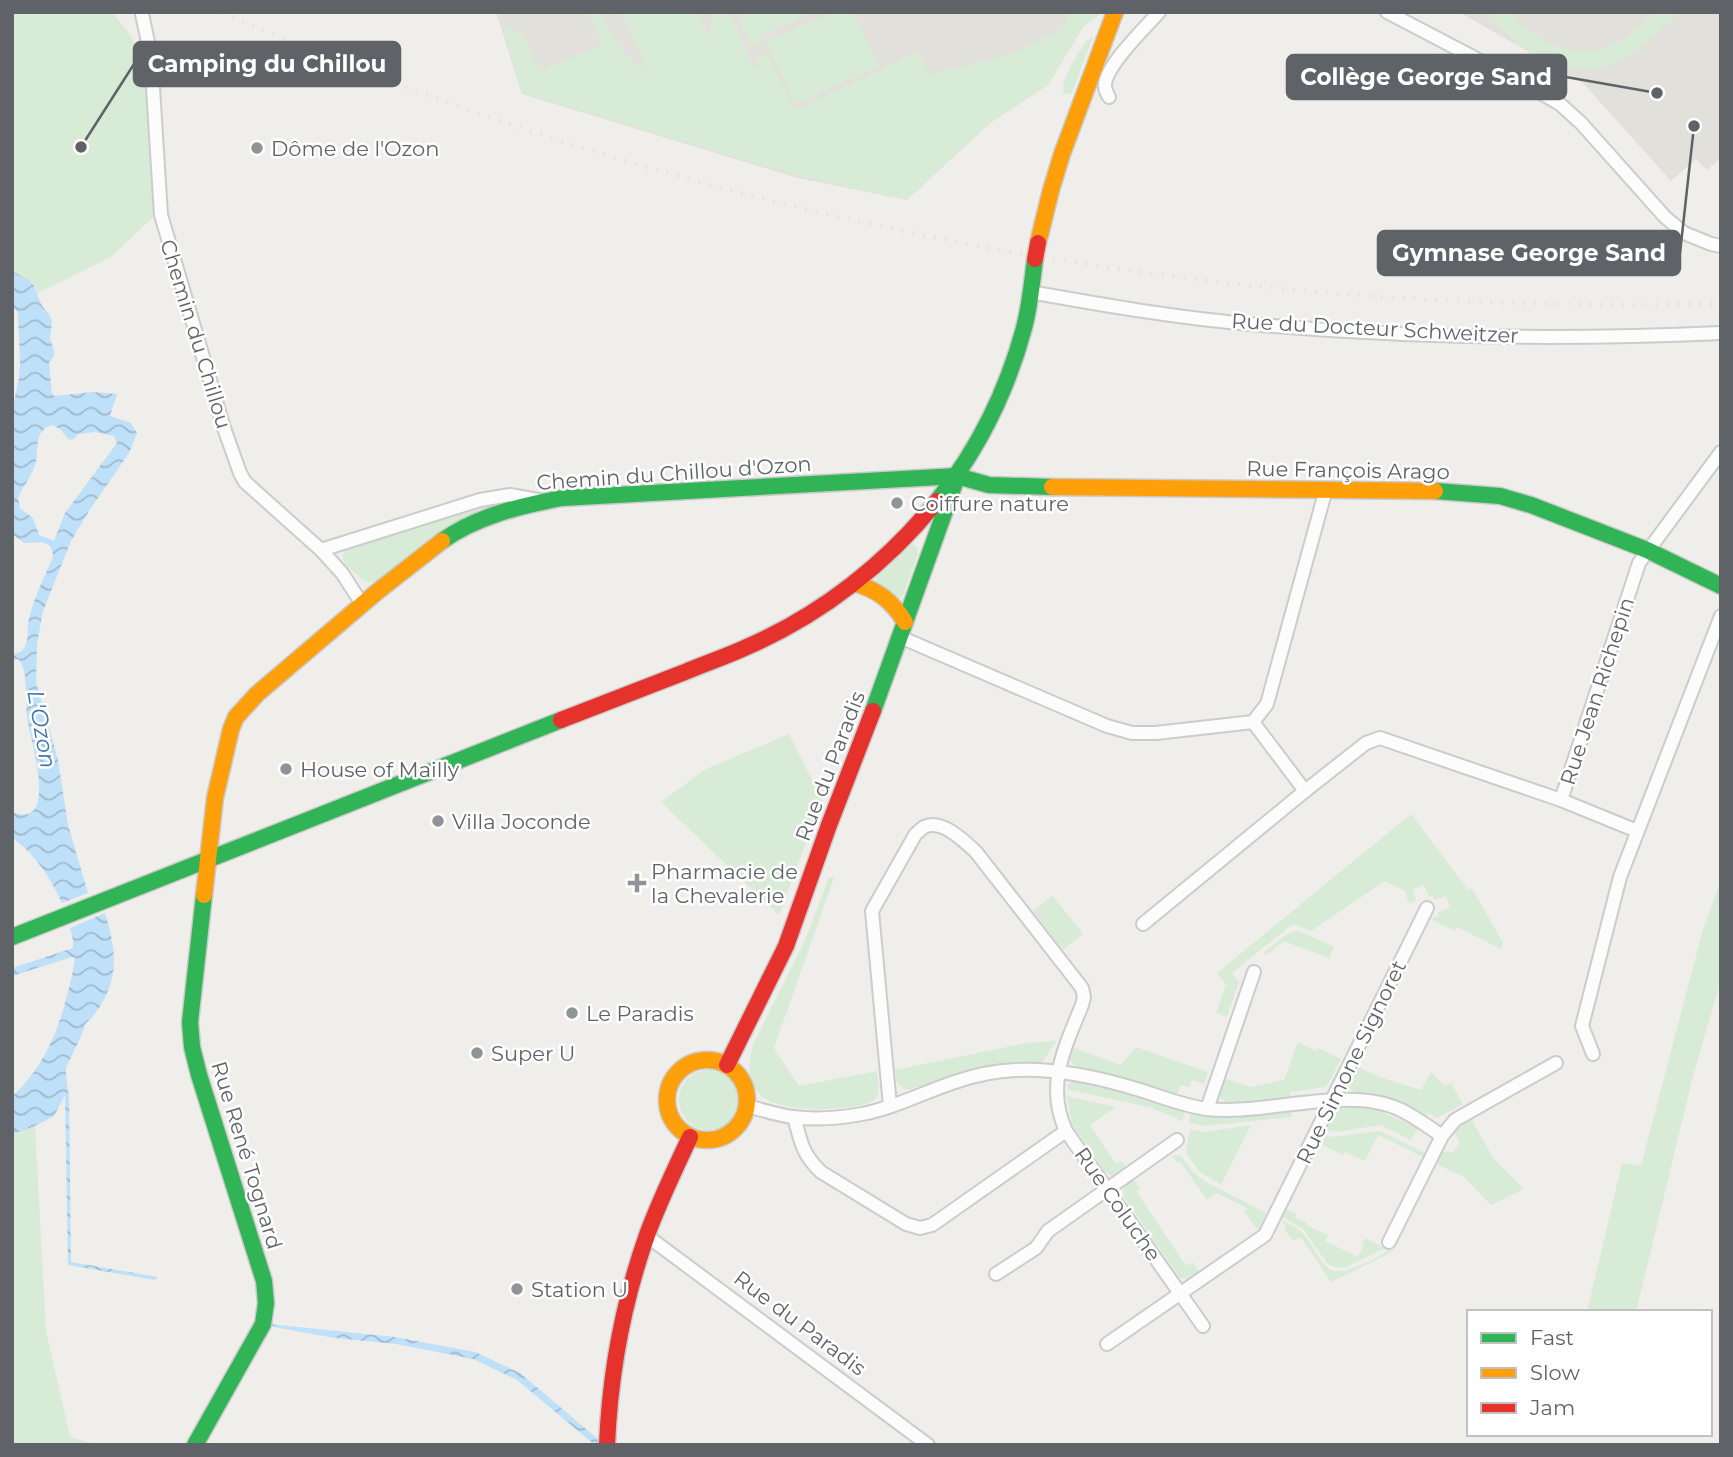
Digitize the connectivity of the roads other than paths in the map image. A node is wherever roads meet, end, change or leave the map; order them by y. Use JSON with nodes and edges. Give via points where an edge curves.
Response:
{"nodes":[{"id":1,"x":1115,"y":12,"type":"edge"},
{"id":2,"x":1159,"y":12,"type":"edge"},
{"id":3,"x":1387,"y":12,"type":"edge"},
{"id":4,"x":142,"y":14,"type":"edge"},
{"id":5,"x":1109,"y":97,"type":"dead end"},
{"id":6,"x":1721,"y":246,"type":"edge"},
{"id":7,"x":1030,"y":292,"type":"junction"},
{"id":8,"x":1721,"y":333,"type":"edge"},
{"id":9,"x":1721,"y":452,"type":"edge"},
{"id":10,"x":957,"y":476,"type":"junction"},
{"id":11,"x":1326,"y":489,"type":"junction"},
{"id":12,"x":545,"y":501,"type":"junction"},
{"id":13,"x":321,"y":550,"type":"junction"},
{"id":14,"x":1647,"y":550,"type":"junction"},
{"id":15,"x":855,"y":583,"type":"junction"},
{"id":16,"x":1721,"y":586,"type":"edge"},
{"id":17,"x":362,"y":604,"type":"junction"},
{"id":18,"x":1721,"y":616,"type":"edge"},
{"id":19,"x":903,"y":629,"type":"junction"},
{"id":20,"x":1253,"y":722,"type":"junction"},
{"id":21,"x":1305,"y":791,"type":"junction"},
{"id":22,"x":1561,"y":800,"type":"junction"},
{"id":23,"x":1637,"y":831,"type":"junction"},
{"id":24,"x":208,"y":860,"type":"junction"},
{"id":25,"x":1427,"y":908,"type":"dead end"},
{"id":26,"x":1143,"y":924,"type":"dead end"},
{"id":27,"x":12,"y":937,"type":"edge"},
{"id":28,"x":1254,"y":972,"type":"dead end"},
{"id":29,"x":1593,"y":1054,"type":"dead end"},
{"id":30,"x":1556,"y":1063,"type":"dead end"},
{"id":31,"x":727,"y":1065,"type":"junction"},
{"id":32,"x":1058,"y":1073,"type":"junction"},
{"id":33,"x":1333,"y":1100,"type":"junction"},
{"id":34,"x":747,"y":1106,"type":"junction"},
{"id":35,"x":890,"y":1106,"type":"junction"},
{"id":36,"x":1207,"y":1109,"type":"junction"},
{"id":37,"x":794,"y":1117,"type":"junction"},
{"id":38,"x":1066,"y":1131,"type":"junction"},
{"id":39,"x":1441,"y":1136,"type":"junction"},
{"id":40,"x":690,"y":1137,"type":"junction"},
{"id":41,"x":1177,"y":1140,"type":"dead end"},
{"id":42,"x":1107,"y":1188,"type":"junction"},
{"id":43,"x":647,"y":1236,"type":"junction"},
{"id":44,"x":1389,"y":1242,"type":"dead end"},
{"id":45,"x":996,"y":1274,"type":"dead end"},
{"id":46,"x":1180,"y":1294,"type":"junction"},
{"id":47,"x":1203,"y":1326,"type":"dead end"},
{"id":48,"x":1107,"y":1344,"type":"dead end"},
{"id":49,"x":607,"y":1444,"type":"edge"},
{"id":50,"x":195,"y":1445,"type":"edge"},
{"id":51,"x":928,"y":1445,"type":"edge"}],
"edges":[{"from":1,"to":7,"type":"street","via":[[1051,190]]},
{"from":2,"to":5,"type":"street","via":[[1109,72],[1105,87]]},
{"from":3,"to":6,"type":"street","via":[[1560,104],[1665,217],[1684,233]]},
{"from":4,"to":13,"type":"street","name":"Chemin du Chillou","via":[[151,56],[161,215],[224,428],[245,482]]},
{"from":7,"to":8,"type":"street","name":"Rue du Docteur Schweitzer","via":[[1248,324],[1348,331],[1535,337]]},
{"from":7,"to":10,"type":"street","via":[[1022,336],[1005,386]]},
{"from":9,"to":14,"type":"street","name":"Rue Jean Richepin"},
{"from":10,"to":11,"type":"street","name":"Rue François Arago","via":[[1003,486]]},
{"from":10,"to":12,"type":"street","name":"Chemin du Chillou d'Ozon"},
{"from":10,"to":15,"type":"street","via":[[917,526]]},
{"from":10,"to":19,"type":"street","name":"Rue du Paradis"},
{"from":11,"to":14,"type":"street","name":"Rue François Arago","via":[[1500,496]]},
{"from":11,"to":20,"type":"street","via":[[1267,704]]},
{"from":12,"to":13,"type":"street","via":[[510,495],[480,500]]},
{"from":12,"to":17,"type":"street","name":"Chemin du Chillou d'Ozon","via":[[463,528]]},
{"from":13,"to":17,"type":"street","name":"Chemin du Chillou"},
{"from":14,"to":16,"type":"street","name":"Rue François Arago"},
{"from":14,"to":22,"type":"street","name":"Rue Jean Richepin"},
{"from":15,"to":19,"type":"street","via":[[876,589],[893,602]]},
{"from":15,"to":24,"type":"street","via":[[751,646]]},
{"from":17,"to":24,"type":"street","name":"Chemin du Chillou d'Ozon","via":[[236,717],[215,798]]},
{"from":18,"to":23,"type":"street"},
{"from":19,"to":20,"type":"street","via":[[1107,726],[1132,733]]},
{"from":19,"to":31,"type":"street","name":"Rue du Paradis","via":[[786,946]]},
{"from":20,"to":21,"type":"street"},
{"from":21,"to":22,"type":"street","name":"Rue Jean Richepin","via":[[1366,743],[1380,738]]},
{"from":21,"to":26,"type":"street","name":"Rue Jean Richepin"},
{"from":22,"to":23,"type":"street"},
{"from":23,"to":29,"type":"street","via":[[1620,877],[1583,1026]]},
{"from":24,"to":27,"type":"street"},
{"from":24,"to":50,"type":"street","name":"Rue René Tognard","via":[[190,1022],[192,1047],[264,1281],[266,1303],[263,1324]]},
{"from":25,"to":33,"type":"street","name":"Rue Simone Signoret"},
{"from":28,"to":36,"type":"street"},
{"from":30,"to":39,"type":"street","via":[[1455,1120]]},
{"from":31,"to":34,"type":"street","via":[[739,1076]]},
{"from":31,"to":40,"type":"street","via":[[700,1060],[676,1075],[668,1089],[672,1120]]},
{"from":32,"to":35,"type":"street","via":[[1016,1070],[984,1074]]},
{"from":32,"to":35,"type":"street","name":"Rue Coluche","via":[[1082,1005],[1082,988],[976,852],[935,825],[915,835],[872,911]]},
{"from":32,"to":36,"type":"street"},
{"from":32,"to":38,"type":"street","name":"Rue Coluche","via":[[1058,1099]]},
{"from":33,"to":36,"type":"street","via":[[1244,1110]]},
{"from":33,"to":39,"type":"street","via":[[1373,1101],[1400,1109]]},
{"from":33,"to":46,"type":"street","name":"Rue Simone Signoret","via":[[1265,1234]]},
{"from":34,"to":37,"type":"street"},
{"from":34,"to":40,"type":"street","via":[[736,1129],[724,1136],[712,1140]]},
{"from":35,"to":37,"type":"street","via":[[830,1118]]},
{"from":37,"to":38,"type":"street","via":[[801,1145],[815,1167],[906,1224],[920,1228],[932,1225]]},
{"from":38,"to":42,"type":"street","name":"Rue Coluche"},
{"from":39,"to":44,"type":"street"},
{"from":40,"to":43,"type":"street"},
{"from":41,"to":42,"type":"street"},
{"from":42,"to":45,"type":"street","via":[[1048,1231],[1036,1248]]},
{"from":42,"to":46,"type":"street","name":"Rue Coluche"},
{"from":43,"to":49,"type":"street","via":[[617,1346]]},
{"from":43,"to":51,"type":"street","name":"Rue du Paradis"},
{"from":46,"to":47,"type":"street","name":"Rue Coluche"},
{"from":46,"to":48,"type":"street","name":"Rue Simone Signoret"}]}
